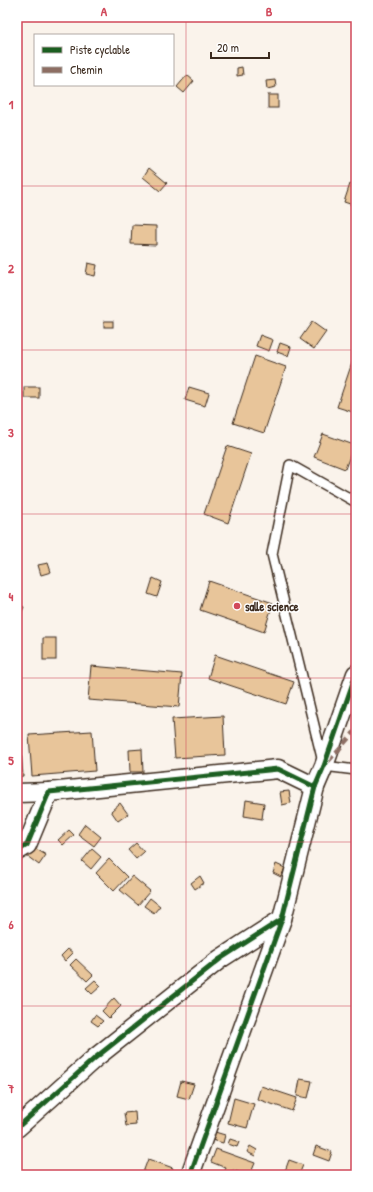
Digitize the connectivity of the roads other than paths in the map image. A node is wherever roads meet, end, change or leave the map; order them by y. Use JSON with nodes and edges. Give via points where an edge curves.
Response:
{"nodes":[{"id":1,"x":356,"y":502,"type":"edge"},
{"id":2,"x":356,"y":674,"type":"edge"},
{"id":3,"x":324,"y":766,"type":"junction"},
{"id":4,"x":356,"y":770,"type":"edge"},
{"id":5,"x":315,"y":787,"type":"junction"},
{"id":6,"x":49,"y":792,"type":"junction"},
{"id":7,"x":17,"y":793,"type":"edge"},
{"id":8,"x":17,"y":851,"type":"edge"},
{"id":9,"x":282,"y":919,"type":"junction"},
{"id":10,"x":17,"y":1128,"type":"edge"},
{"id":11,"x":190,"y":1175,"type":"edge"}],
"edges":[{"from":1,"to":3,"type":"lane","via":[[290,465],[272,554]]},
{"from":2,"to":3,"type":"street"},
{"from":3,"to":4,"type":"lane"},
{"from":3,"to":5,"type":"street"},
{"from":5,"to":6,"type":"street","via":[[278,769]]},
{"from":5,"to":9,"type":"street"},
{"from":6,"to":7,"type":"street"},
{"from":6,"to":8,"type":"street","via":[[27,845]]},
{"from":9,"to":10,"type":"street","via":[[220,959],[95,1058]]},
{"from":9,"to":11,"type":"street"}]}
